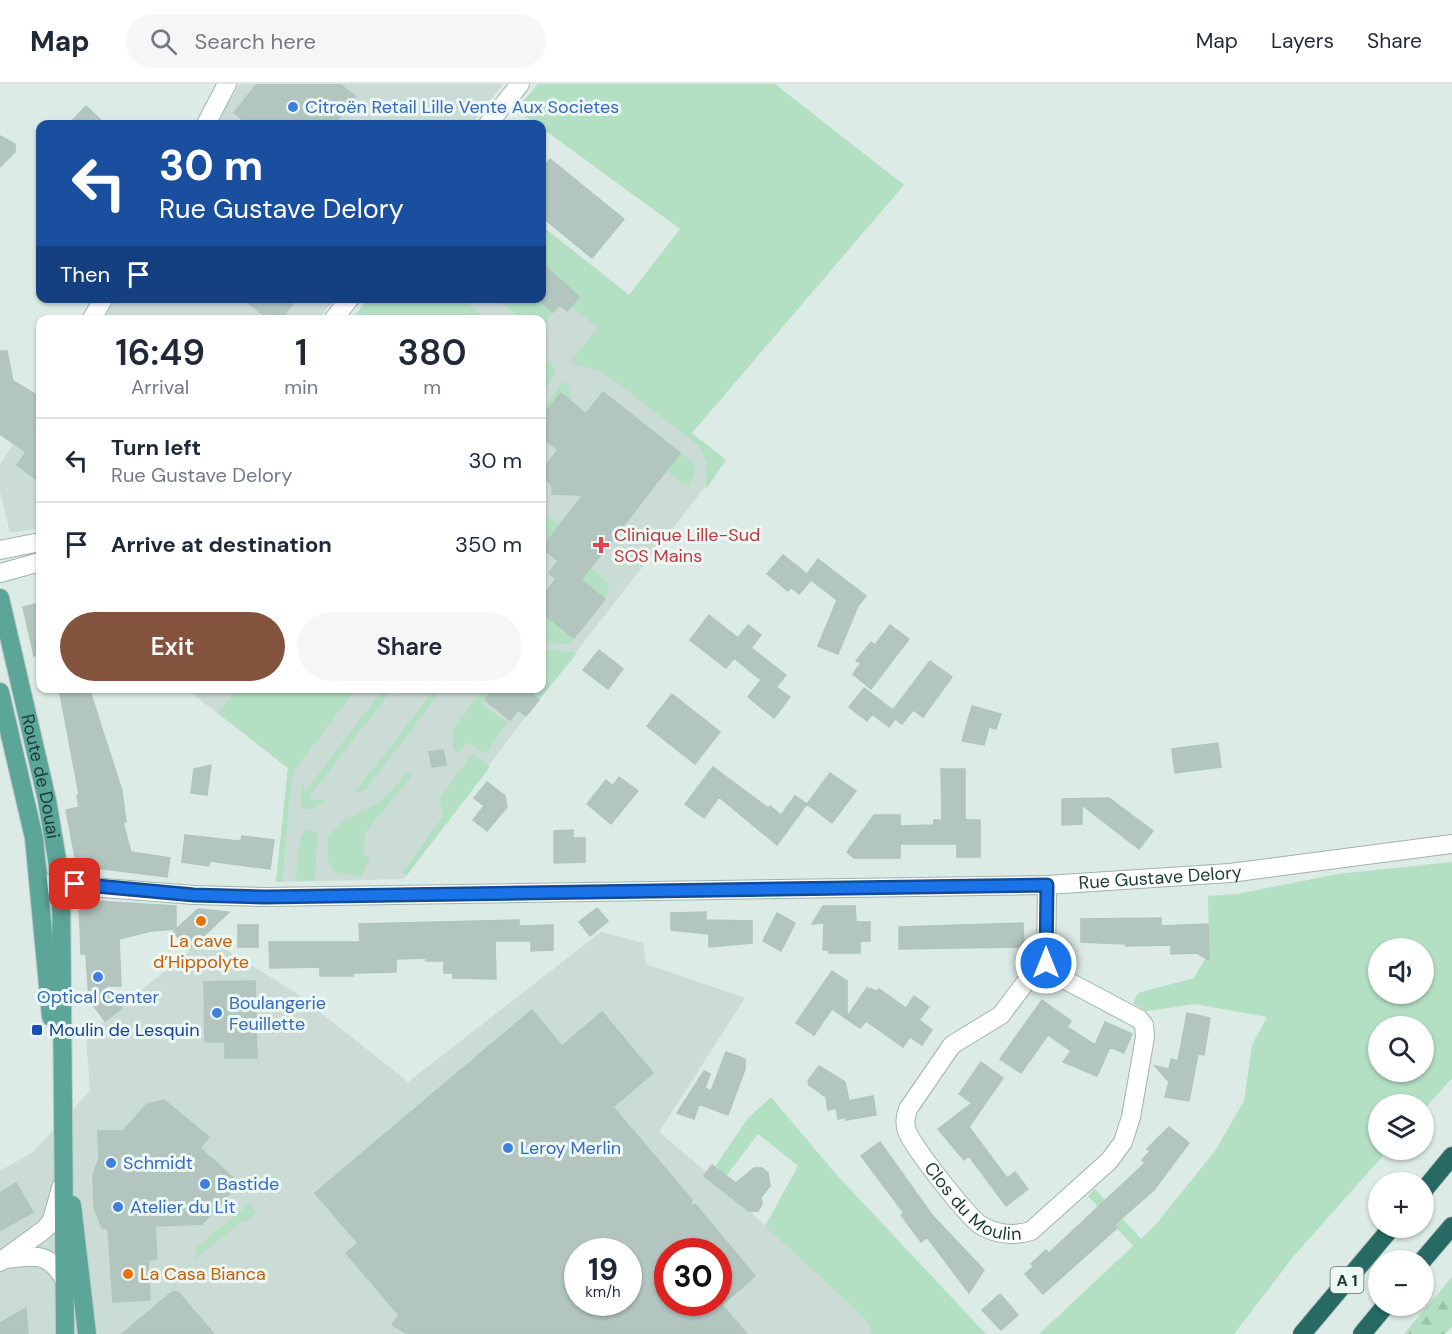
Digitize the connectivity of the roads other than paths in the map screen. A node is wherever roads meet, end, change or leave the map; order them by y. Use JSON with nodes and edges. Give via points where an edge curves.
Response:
{"nodes":[{"id":1,"x":226,"y":84,"type":"edge"},
{"id":2,"x":520,"y":84,"type":"edge"},
{"id":3,"x":208,"y":120,"type":"edge"},
{"id":4,"x":491,"y":120,"type":"edge"},
{"id":5,"x":346,"y":303,"type":"edge"},
{"id":6,"x":337,"y":315,"type":"edge"},
{"id":7,"x":36,"y":543,"type":"edge"},
{"id":8,"x":0,"y":550,"type":"edge"},
{"id":9,"x":36,"y":563,"type":"edge"},
{"id":10,"x":0,"y":573,"type":"edge"},
{"id":11,"x":0,"y":598,"type":"edge"},
{"id":12,"x":0,"y":692,"type":"edge"},
{"id":13,"x":1452,"y":844,"type":"edge"},
{"id":14,"x":39,"y":883,"type":"junction"},
{"id":15,"x":61,"y":883,"type":"junction"},
{"id":16,"x":1047,"y":885,"type":"junction"},
{"id":17,"x":1046,"y":963,"type":"junction"},
{"id":18,"x":62,"y":1102,"type":"junction"},
{"id":19,"x":1452,"y":1156,"type":"edge"},
{"id":20,"x":65,"y":1172,"type":"junction"},
{"id":21,"x":1434,"y":1178,"type":"edge"},
{"id":22,"x":1452,"y":1226,"type":"edge"},
{"id":23,"x":1383,"y":1238,"type":"edge"},
{"id":24,"x":1432,"y":1250,"type":"edge"},
{"id":25,"x":2,"y":1260,"type":"edge"},
{"id":26,"x":64,"y":1279,"type":"junction"},
{"id":27,"x":1377,"y":1316,"type":"edge"},
{"id":28,"x":64,"y":1334,"type":"edge"},
{"id":29,"x":87,"y":1334,"type":"edge"},
{"id":30,"x":1302,"y":1334,"type":"edge"},
{"id":31,"x":1362,"y":1334,"type":"edge"}],
"edges":[{"from":1,"to":3,"type":"street"},
{"from":2,"to":4,"type":"street"},
{"from":5,"to":6,"type":"street"},
{"from":7,"to":8,"type":"street"},
{"from":9,"to":10,"type":"street"},
{"from":11,"to":15,"type":"main road","name":"Route de Douai","via":[[47,800]]},
{"from":12,"to":14,"type":"main road","via":[[30,816]]},
{"from":13,"to":16,"type":"street","name":"Rue Gustave Delory","via":[[1230,873]]},
{"from":14,"to":15,"type":"street","name":"Rue Gustave Delory"},
{"from":14,"to":18,"type":"main road"},
{"from":15,"to":16,"type":"street","name":"Rue Gustave Delory","via":[[265,897]]},
{"from":15,"to":18,"type":"main road","name":"Route de Douai"},
{"from":16,"to":17,"type":"street"},
{"from":17,"to":17,"type":"street","name":"Clos du Moulin","via":[[1034,970],[1001,1015],[952,1045],[905,1119],[909,1135],[970,1216],[1001,1234],[1031,1231],[1116,1153],[1131,1117],[1145,1037],[1139,1019],[1056,975]]},
{"from":18,"to":20,"type":"main road"},
{"from":19,"to":21,"type":"highway"},
{"from":20,"to":25,"type":"street","via":[[52,1220],[40,1234]]},
{"from":20,"to":26,"type":"main road"},
{"from":20,"to":29,"type":"main road"},
{"from":22,"to":24,"type":"highway"},
{"from":23,"to":30,"type":"highway","number":"A 1"},
{"from":25,"to":26,"type":"street","via":[[39,1256],[54,1263]]},
{"from":26,"to":28,"type":"main road"},
{"from":27,"to":31,"type":"highway","number":"A 1"}]}
